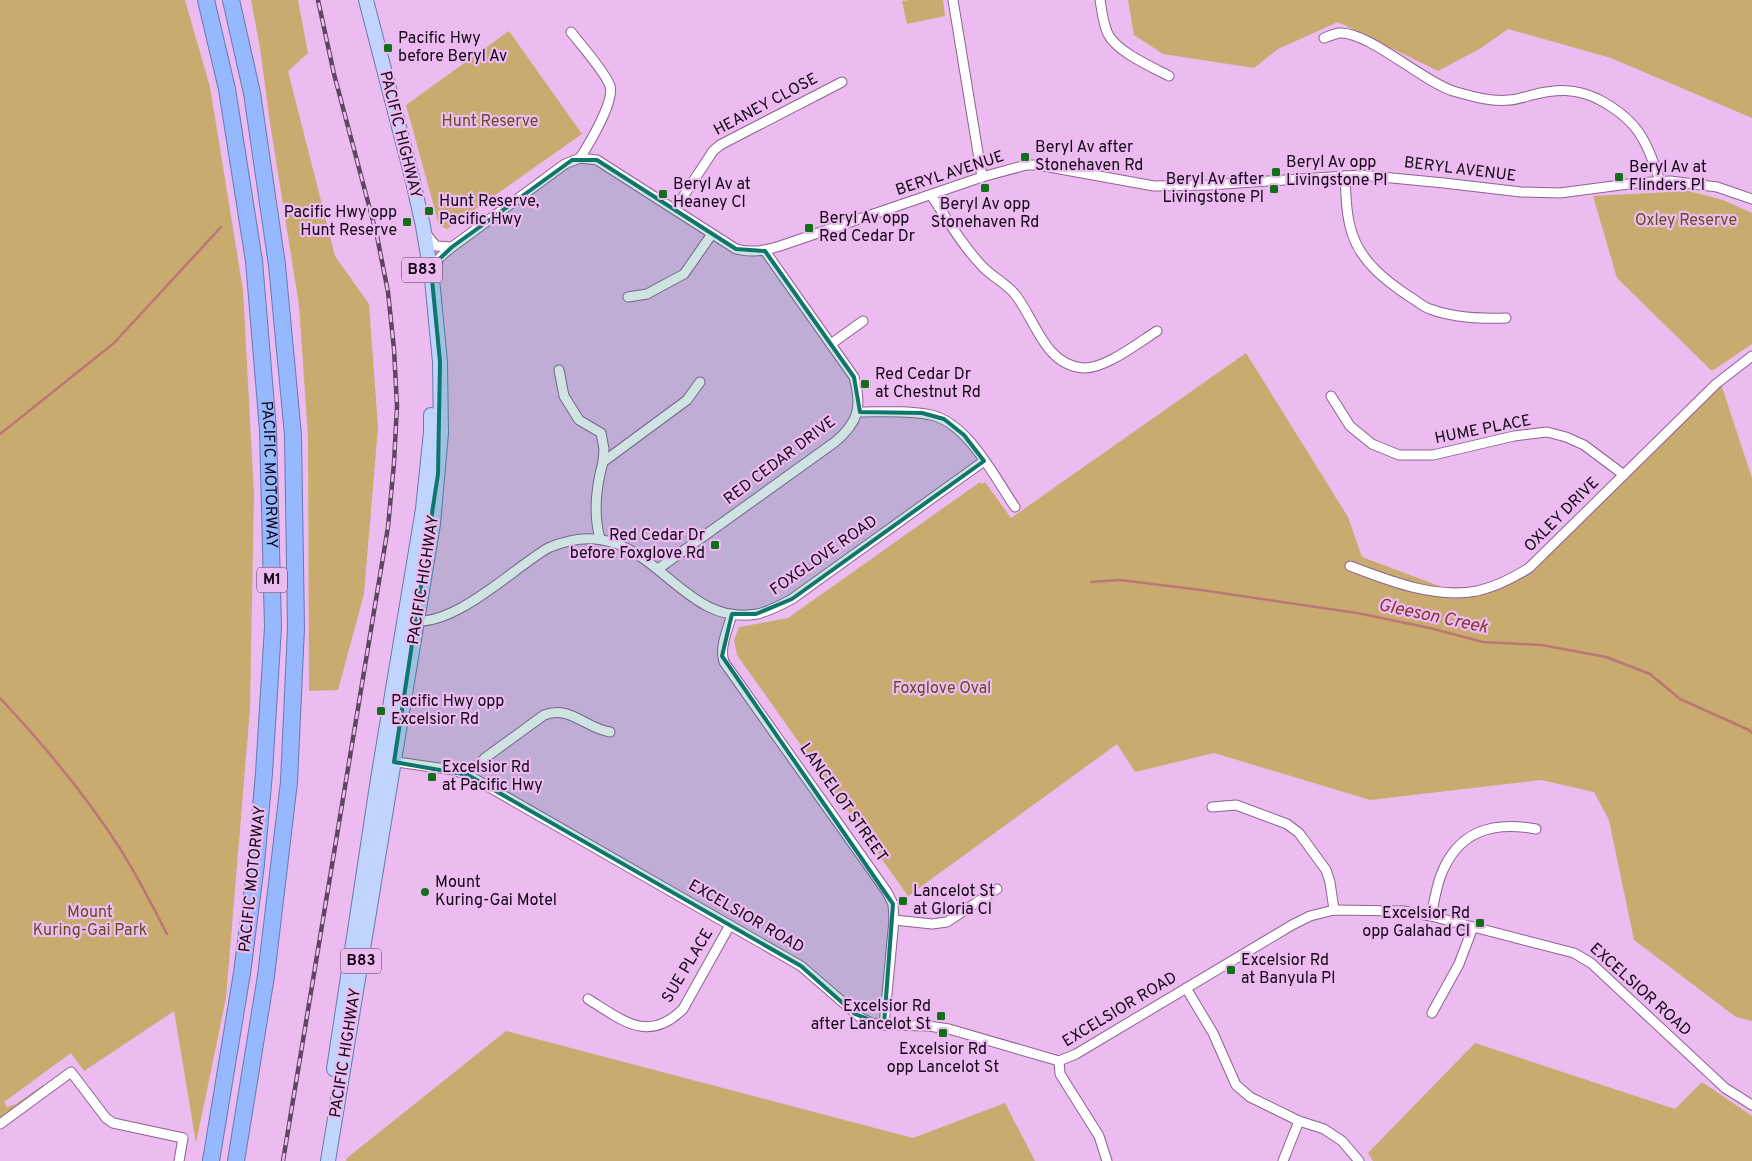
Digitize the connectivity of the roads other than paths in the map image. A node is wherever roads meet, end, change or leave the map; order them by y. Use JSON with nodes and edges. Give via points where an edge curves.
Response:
{"nodes":[{"id":1,"x":206,"y":0,"type":"edge"},
{"id":2,"x":231,"y":0,"type":"edge"},
{"id":3,"x":358,"y":0,"type":"edge"},
{"id":4,"x":366,"y":0,"type":"edge"},
{"id":5,"x":952,"y":0,"type":"edge"},
{"id":6,"x":1100,"y":0,"type":"edge"},
{"id":7,"x":571,"y":32,"type":"dead end"},
{"id":8,"x":1324,"y":38,"type":"dead end"},
{"id":9,"x":1169,"y":76,"type":"dead end"},
{"id":10,"x":842,"y":82,"type":"dead end"},
{"id":11,"x":580,"y":158,"type":"junction"},
{"id":12,"x":1345,"y":176,"type":"junction"},
{"id":13,"x":982,"y":177,"type":"junction"},
{"id":14,"x":1660,"y":181,"type":"junction"},
{"id":15,"x":931,"y":195,"type":"junction"},
{"id":16,"x":1752,"y":199,"type":"edge"},
{"id":17,"x":675,"y":209,"type":"junction"},
{"id":18,"x":423,"y":226,"type":"junction"},
{"id":19,"x":712,"y":234,"type":"junction"},
{"id":20,"x":452,"y":247,"type":"junction"},
{"id":21,"x":765,"y":251,"type":"junction"},
{"id":22,"x":432,"y":280,"type":"junction"},
{"id":23,"x":628,"y":297,"type":"dead end"},
{"id":24,"x":1506,"y":318,"type":"dead end"},
{"id":25,"x":863,"y":321,"type":"dead end"},
{"id":26,"x":1157,"y":331,"type":"dead end"},
{"id":27,"x":831,"y":344,"type":"junction"},
{"id":28,"x":1752,"y":356,"type":"edge"},
{"id":29,"x":559,"y":370,"type":"dead end"},
{"id":30,"x":700,"y":382,"type":"dead end"},
{"id":31,"x":1330,"y":396,"type":"dead end"},
{"id":32,"x":858,"y":412,"type":"junction"},
{"id":33,"x":984,"y":461,"type":"junction"},
{"id":34,"x":603,"y":462,"type":"junction"},
{"id":35,"x":1624,"y":475,"type":"junction"},
{"id":36,"x":1015,"y":507,"type":"dead end"},
{"id":37,"x":600,"y":539,"type":"junction"},
{"id":38,"x":1350,"y":566,"type":"dead end"},
{"id":39,"x":658,"y":569,"type":"junction"},
{"id":40,"x":732,"y":614,"type":"junction"},
{"id":41,"x":411,"y":621,"type":"junction"},
{"id":42,"x":610,"y":732,"type":"dead end"},
{"id":43,"x":387,"y":761,"type":"junction"},
{"id":44,"x":468,"y":775,"type":"junction"},
{"id":45,"x":1212,"y":807,"type":"dead end"},
{"id":46,"x":1536,"y":829,"type":"dead end"},
{"id":47,"x":998,"y":889,"type":"dead end"},
{"id":48,"x":1334,"y":910,"type":"junction"},
{"id":49,"x":1431,"y":916,"type":"junction"},
{"id":50,"x":894,"y":920,"type":"junction"},
{"id":51,"x":730,"y":925,"type":"junction"},
{"id":52,"x":1473,"y":927,"type":"junction"},
{"id":53,"x":1186,"y":988,"type":"junction"},
{"id":54,"x":588,"y":999,"type":"dead end"},
{"id":55,"x":1432,"y":1014,"type":"dead end"},
{"id":56,"x":884,"y":1026,"type":"junction"},
{"id":57,"x":1059,"y":1061,"type":"junction"},
{"id":58,"x":1752,"y":1105,"type":"edge"},
{"id":59,"x":1299,"y":1121,"type":"junction"},
{"id":60,"x":0,"y":1124,"type":"edge"},
{"id":61,"x":179,"y":1161,"type":"edge"},
{"id":62,"x":211,"y":1161,"type":"edge"},
{"id":63,"x":236,"y":1161,"type":"edge"},
{"id":64,"x":320,"y":1161,"type":"edge"},
{"id":65,"x":328,"y":1161,"type":"edge"},
{"id":66,"x":1107,"y":1161,"type":"edge"},
{"id":67,"x":1282,"y":1161,"type":"edge"},
{"id":68,"x":1359,"y":1161,"type":"edge"}],
"edges":[{"from":1,"to":62,"type":"highway","name":"PACIFIC MOTORWAY","number":"M1","via":[[227,89],[254,261],[268,430],[273,627],[256,864]]},
{"from":2,"to":63,"type":"highway","name":"PACIFIC MOTORWAY","number":"M1","via":[[252,93],[277,264],[293,435],[296,628],[289,782],[266,976]]},
{"from":3,"to":41,"type":"main road","name":"PACIFIC HIGHWAY","number":"B83","via":[[413,221],[430,339],[431,432]]},
{"from":4,"to":18,"type":"main road","name":"PACIFIC HIGHWAY","number":"B83"},
{"from":5,"to":13,"type":"street"},
{"from":6,"to":9,"type":"street","via":[[1105,27],[1115,44]]},
{"from":7,"to":11,"type":"street","via":[[610,87],[610,99]]},
{"from":8,"to":14,"type":"street","via":[[1339,33],[1357,36],[1447,89],[1479,98],[1509,100],[1565,89],[1598,99],[1639,132],[1653,156]]},
{"from":10,"to":17,"type":"street","name":"HEANEY CLOSE","via":[[720,145]]},
{"from":11,"to":17,"type":"street","name":"BERYL AVENUE","via":[[597,160]]},
{"from":11,"to":20,"type":"street","via":[[565,164]]},
{"from":12,"to":13,"type":"street","name":"BERYL AVENUE","via":[[1154,186],[1038,165]]},
{"from":12,"to":14,"type":"street","name":"BERYL AVENUE","via":[[1377,176],[1535,193]]},
{"from":12,"to":24,"type":"street","via":[[1352,234],[1360,252],[1382,277],[1428,308],[1446,314]]},
{"from":13,"to":15,"type":"street","name":"BERYL AVENUE"},
{"from":14,"to":16,"type":"street","name":"BERYL AVENUE","via":[[1704,184]]},
{"from":15,"to":21,"type":"street","name":"BERYL AVENUE"},
{"from":15,"to":26,"type":"street","via":[[974,258],[1014,293],[1034,327],[1062,362],[1084,368],[1095,367]]},
{"from":17,"to":19,"type":"street","name":"BERYL AVENUE"},
{"from":18,"to":20,"type":"street","via":[[436,246]]},
{"from":18,"to":22,"type":"main road","name":"PACIFIC HIGHWAY","number":"B83"},
{"from":19,"to":21,"type":"street","name":"BERYL AVENUE","via":[[736,250]]},
{"from":19,"to":23,"type":"street","via":[[684,274],[647,294]]},
{"from":20,"to":22,"type":"street","via":[[434,264]]},
{"from":21,"to":27,"type":"street","name":"RED CEDAR DRIVE"},
{"from":22,"to":41,"type":"main road","name":"PACIFIC HIGHWAY","number":"B83","via":[[440,362],[441,433],[433,524]]},
{"from":25,"to":27,"type":"street"},
{"from":27,"to":32,"type":"street","name":"RED CEDAR DRIVE","via":[[854,377]]},
{"from":28,"to":35,"type":"street","name":"OXLEY DRIVE","via":[[1716,384]]},
{"from":29,"to":34,"type":"street","via":[[564,396],[579,420],[601,433]]},
{"from":30,"to":34,"type":"street","via":[[687,400]]},
{"from":31,"to":35,"type":"street","name":"HUME PLACE","via":[[1350,426],[1372,444],[1399,455],[1433,456],[1514,436],[1547,432],[1584,445]]},
{"from":32,"to":33,"type":"street","via":[[922,413],[944,419],[964,434]]},
{"from":32,"to":39,"type":"street","name":"RED CEDAR DRIVE","via":[[846,432],[835,442]]},
{"from":33,"to":36,"type":"street"},
{"from":33,"to":40,"type":"street","name":"FOXGLOVE ROAD","via":[[792,599],[762,612]]},
{"from":34,"to":37,"type":"street","via":[[598,478],[595,521]]},
{"from":35,"to":38,"type":"street","name":"OXLEY DRIVE","via":[[1529,568],[1477,591],[1440,593]]},
{"from":37,"to":39,"type":"street","name":"FOXGLOVE ROAD","via":[[639,554]]},
{"from":37,"to":41,"type":"street","name":"FOXGLOVE ROAD","via":[[571,540],[548,548],[451,613],[429,622]]},
{"from":39,"to":40,"type":"street","name":"FOXGLOVE ROAD","via":[[695,599]]},
{"from":40,"to":50,"type":"street","name":"LANCELOT STREET","via":[[723,647],[724,662],[887,892],[893,904]]},
{"from":41,"to":43,"type":"main road","name":"PACIFIC HIGHWAY","number":"B83"},
{"from":42,"to":44,"type":"street","via":[[562,712],[549,713],[485,758]]},
{"from":43,"to":44,"type":"street","name":"EXCELSIOR ROAD"},
{"from":43,"to":64,"type":"main road","name":"PACIFIC HIGHWAY","number":"B83"},
{"from":43,"to":65,"type":"main road","name":"PACIFIC HIGHWAY","number":"B83"},
{"from":44,"to":51,"type":"street","name":"EXCELSIOR ROAD"},
{"from":45,"to":48,"type":"street","via":[[1236,805],[1286,824],[1299,833],[1326,870]]},
{"from":46,"to":49,"type":"street","via":[[1517,825],[1494,827],[1477,832],[1463,843],[1454,851],[1441,874]]},
{"from":47,"to":50,"type":"street","via":[[947,922],[932,924]]},
{"from":48,"to":49,"type":"street","name":"EXCELSIOR ROAD","via":[[1403,911]]},
{"from":48,"to":53,"type":"street","name":"EXCELSIOR ROAD","via":[[1292,925]]},
{"from":49,"to":52,"type":"street","name":"EXCELSIOR ROAD"},
{"from":50,"to":56,"type":"street","name":"LANCELOT STREET"},
{"from":51,"to":54,"type":"street","name":"SUE PLACE","via":[[687,1003],[674,1018],[663,1024],[638,1027]]},
{"from":51,"to":56,"type":"street","name":"EXCELSIOR ROAD","via":[[810,972],[855,1014]]},
{"from":52,"to":55,"type":"street"},
{"from":52,"to":58,"type":"street","name":"EXCELSIOR ROAD","via":[[1582,957],[1725,1088]]},
{"from":53,"to":57,"type":"street","name":"EXCELSIOR ROAD"},
{"from":53,"to":59,"type":"street","via":[[1213,1033],[1236,1085],[1250,1097]]},
{"from":56,"to":57,"type":"street","name":"EXCELSIOR ROAD","via":[[949,1029]]},
{"from":57,"to":66,"type":"street","via":[[1060,1074],[1099,1136]]},
{"from":59,"to":67,"type":"street"},
{"from":59,"to":68,"type":"street","via":[[1324,1129],[1342,1141]]},
{"from":60,"to":61,"type":"street","via":[[71,1072],[113,1123],[183,1138]]}]}
